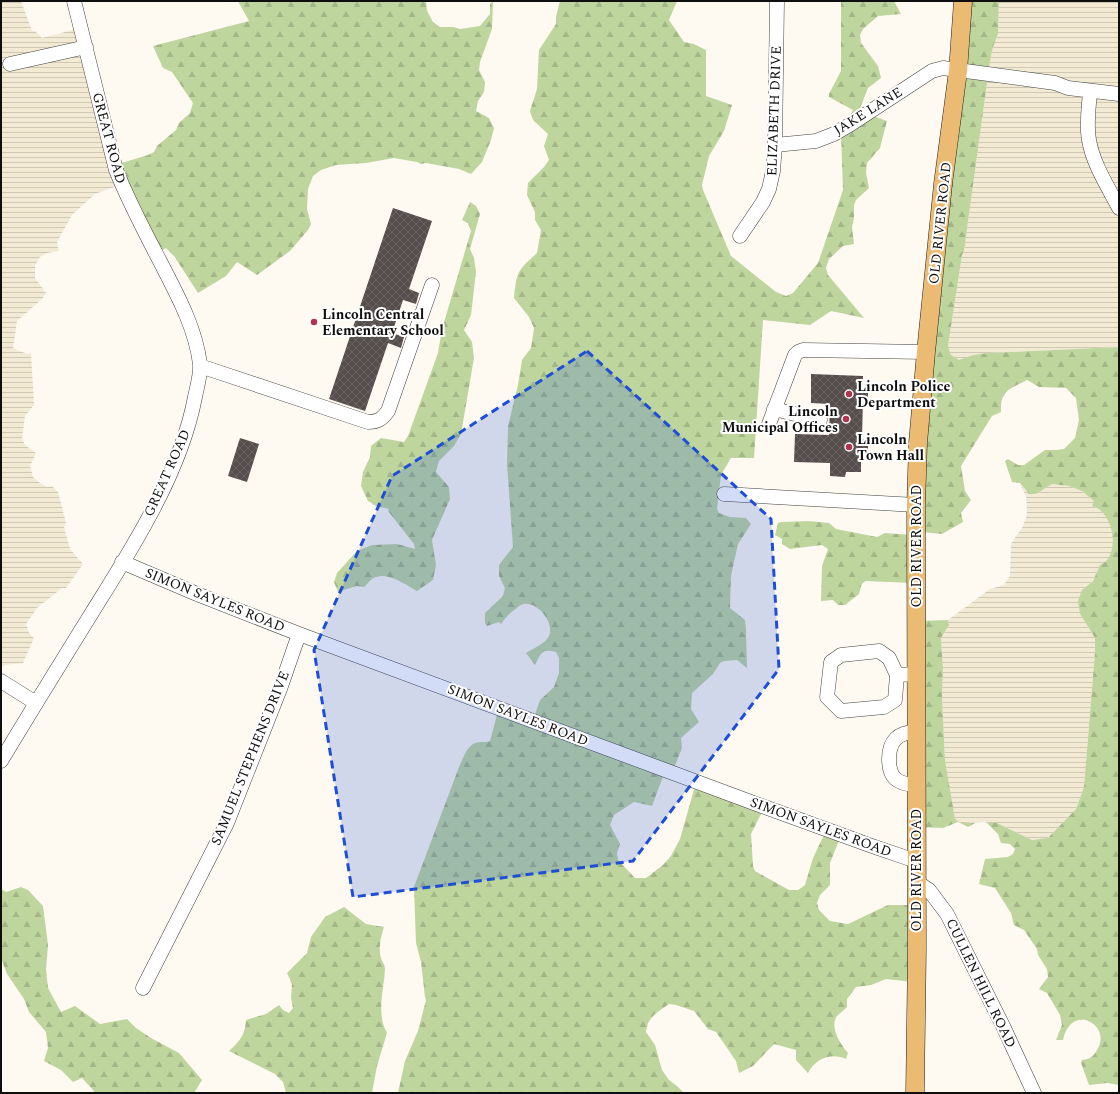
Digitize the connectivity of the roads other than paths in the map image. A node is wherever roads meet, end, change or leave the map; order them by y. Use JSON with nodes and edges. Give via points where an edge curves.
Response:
{"nodes":[{"id":1,"x":74,"y":1,"type":"edge"},
{"id":2,"x":777,"y":1,"type":"edge"},
{"id":3,"x":963,"y":1,"type":"edge"},
{"id":4,"x":86,"y":46,"type":"junction"},
{"id":5,"x":10,"y":64,"type":"dead end"},
{"id":6,"x":957,"y":75,"type":"junction"},
{"id":7,"x":1090,"y":91,"type":"junction"},
{"id":8,"x":1119,"y":94,"type":"edge"},
{"id":9,"x":775,"y":145,"type":"junction"},
{"id":10,"x":1119,"y":208,"type":"edge"},
{"id":11,"x":740,"y":236,"type":"dead end"},
{"id":12,"x":432,"y":285,"type":"dead end"},
{"id":13,"x":926,"y":352,"type":"junction"},
{"id":14,"x":200,"y":366,"type":"junction"},
{"id":15,"x":774,"y":409,"type":"junction"},
{"id":16,"x":820,"y":420,"type":"dead end"},
{"id":17,"x":768,"y":424,"type":"dead end"},
{"id":18,"x":724,"y":494,"type":"dead end"},
{"id":19,"x":916,"y":505,"type":"junction"},
{"id":20,"x":122,"y":562,"type":"junction"},
{"id":21,"x":300,"y":634,"type":"junction"},
{"id":22,"x":916,"y":674,"type":"junction"},
{"id":23,"x":897,"y":675,"type":"junction"},
{"id":24,"x":1,"y":681,"type":"edge"},
{"id":25,"x":36,"y":703,"type":"junction"},
{"id":26,"x":916,"y":732,"type":"junction"},
{"id":27,"x":1,"y":761,"type":"edge"},
{"id":28,"x":916,"y":785,"type":"junction"},
{"id":29,"x":916,"y":860,"type":"junction"},
{"id":30,"x":917,"y":882,"type":"junction"},
{"id":31,"x":143,"y":988,"type":"dead end"},
{"id":32,"x":915,"y":1093,"type":"edge"},
{"id":33,"x":1034,"y":1093,"type":"edge"}],
"edges":[{"from":1,"to":4,"type":"street","name":"GREAT ROAD"},
{"from":2,"to":9,"type":"street","name":"ELIZABETH DRIVE"},
{"from":3,"to":6,"type":"main road","name":"OLD RIVER ROAD"},
{"from":4,"to":5,"type":"street"},
{"from":4,"to":14,"type":"street","name":"GREAT ROAD","via":[[116,170],[125,193],[181,302],[196,343]]},
{"from":6,"to":7,"type":"street","name":"JAKE LANE","via":[[1055,90],[1068,88]]},
{"from":6,"to":9,"type":"street","name":"JAKE LANE","via":[[944,68],[932,71],[834,134],[816,140]]},
{"from":6,"to":13,"type":"main road","name":"OLD RIVER ROAD"},
{"from":7,"to":8,"type":"street","name":"JAKE LANE"},
{"from":7,"to":10,"type":"street","via":[[1087,123],[1089,140],[1094,158]]},
{"from":9,"to":11,"type":"street","name":"ELIZABETH DRIVE","via":[[769,189]]},
{"from":12,"to":14,"type":"street","via":[[388,411],[376,422],[368,422]]},
{"from":13,"to":15,"type":"street","via":[[803,350],[795,355]]},
{"from":13,"to":19,"type":"main road","name":"OLD RIVER ROAD","via":[[918,443]]},
{"from":14,"to":20,"type":"street","name":"GREAT ROAD","via":[[190,424],[177,460]]},
{"from":15,"to":16,"type":"street"},
{"from":15,"to":17,"type":"street"},
{"from":18,"to":19,"type":"street"},
{"from":19,"to":22,"type":"main road","name":"OLD RIVER ROAD"},
{"from":20,"to":21,"type":"street","name":"SIMON SAYLES ROAD"},
{"from":20,"to":25,"type":"street","name":"GREAT ROAD"},
{"from":21,"to":29,"type":"street","name":"SIMON SAYLES ROAD","via":[[751,802]]},
{"from":21,"to":31,"type":"street","name":"SAMUEL STEPHENS DRIVE","via":[[227,823]]},
{"from":22,"to":23,"type":"street"},
{"from":22,"to":26,"type":"main road","name":"OLD RIVER ROAD"},
{"from":23,"to":23,"type":"street","via":[[889,658],[879,651],[841,655],[831,662],[827,697],[841,711],[884,707],[895,700]]},
{"from":24,"to":25,"type":"street"},
{"from":25,"to":27,"type":"street","name":"GREAT ROAD"},
{"from":26,"to":28,"type":"main road","name":"OLD RIVER ROAD"},
{"from":26,"to":28,"type":"street","via":[[904,733],[897,737],[891,744],[889,754],[889,767],[896,780]]},
{"from":28,"to":29,"type":"main road","name":"OLD RIVER ROAD"},
{"from":29,"to":30,"type":"main road","name":"OLD RIVER ROAD"},
{"from":30,"to":32,"type":"main road","name":"OLD RIVER ROAD"},
{"from":30,"to":33,"type":"street","name":"CULLEN HILL ROAD","via":[[929,890],[947,914]]}]}
